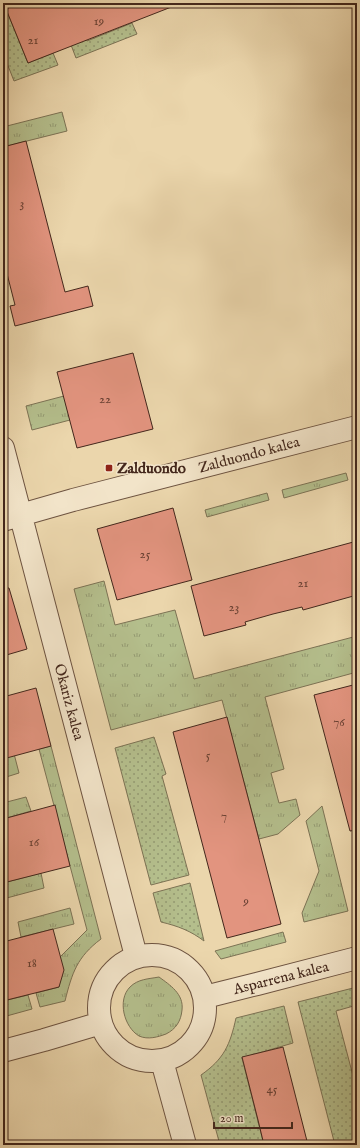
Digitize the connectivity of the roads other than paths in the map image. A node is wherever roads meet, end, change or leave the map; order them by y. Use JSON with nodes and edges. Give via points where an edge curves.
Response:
{"nodes":[{"id":1,"x":357,"y":427,"type":"edge"},
{"id":2,"x":3,"y":448,"type":"edge"},
{"id":3,"x":12,"y":518,"type":"edge"},
{"id":4,"x":136,"y":956,"type":"junction"},
{"id":5,"x":357,"y":958,"type":"edge"},
{"id":6,"x":205,"y":996,"type":"junction"},
{"id":7,"x":100,"y":1023,"type":"junction"},
{"id":8,"x":3,"y":1051,"type":"edge"},
{"id":9,"x":162,"y":1060,"type":"junction"},
{"id":10,"x":185,"y":1145,"type":"edge"}],
"edges":[{"from":1,"to":3,"type":"street","name":"Zalduondo kalea"},
{"from":2,"to":3,"type":"street","name":"Okariz kalea"},
{"from":3,"to":4,"type":"street","name":"Okariz kalea","via":[[56,652]]},
{"from":4,"to":6,"type":"street","via":[[153,954],[170,957],[185,965],[196,977]]},
{"from":4,"to":7,"type":"street","via":[[118,966],[105,982],[98,1002]]},
{"from":5,"to":6,"type":"street","name":"Asparrena kalea"},
{"from":6,"to":9,"type":"street","via":[[205,1015],[198,1036],[183,1052]]},
{"from":7,"to":8,"type":"street"},
{"from":7,"to":9,"type":"street","via":[[109,1041],[124,1054],[143,1061]]},
{"from":9,"to":10,"type":"street"}]}
